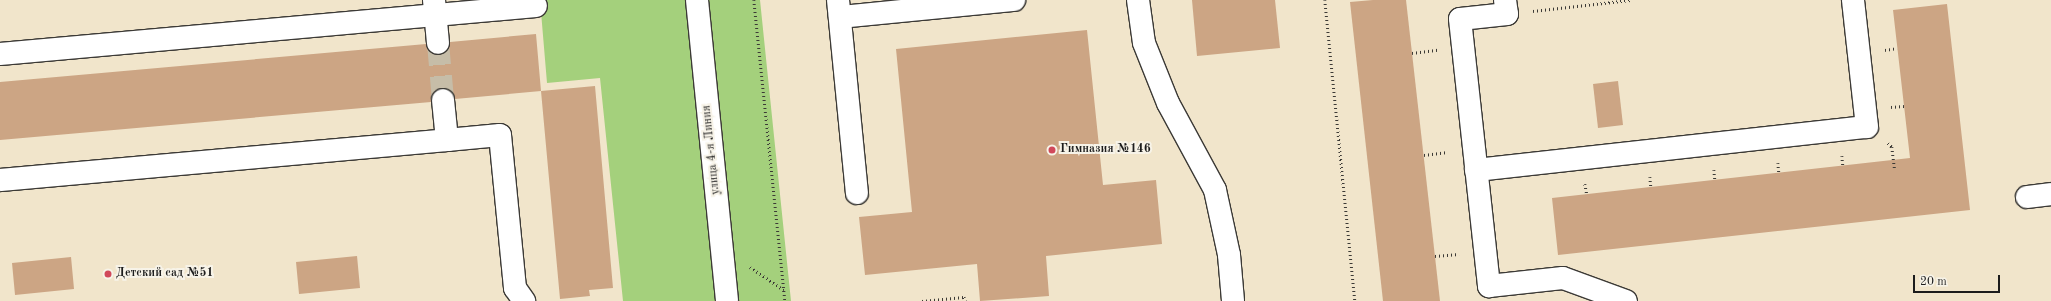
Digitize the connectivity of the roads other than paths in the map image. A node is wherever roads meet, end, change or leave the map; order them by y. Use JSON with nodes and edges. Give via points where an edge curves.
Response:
{"nodes":[{"id":1,"x":697,"y":0,"type":"edge"},
{"id":2,"x":1014,"y":0,"type":"edge"},
{"id":3,"x":1138,"y":0,"type":"edge"},
{"id":4,"x":1853,"y":0,"type":"edge"},
{"id":5,"x":536,"y":6,"type":"dead end"},
{"id":6,"x":1506,"y":7,"type":"edge"},
{"id":7,"x":435,"y":8,"type":"edge"},
{"id":8,"x":839,"y":9,"type":"edge"},
{"id":9,"x":438,"y":43,"type":"tunnel mouth"},
{"id":10,"x":0,"y":54,"type":"edge"},
{"id":11,"x":443,"y":100,"type":"tunnel mouth"},
{"id":12,"x":447,"y":140,"type":"junction"},
{"id":13,"x":1476,"y":170,"type":"junction"},
{"id":14,"x":0,"y":180,"type":"edge"},
{"id":15,"x":857,"y":193,"type":"dead end"},
{"id":16,"x":2051,"y":194,"type":"edge"},
{"id":17,"x":2027,"y":197,"type":"dead end"},
{"id":18,"x":524,"y":301,"type":"edge"},
{"id":19,"x":727,"y":301,"type":"edge"},
{"id":20,"x":1233,"y":301,"type":"edge"},
{"id":21,"x":1626,"y":301,"type":"edge"}],
"edges":[{"from":1,"to":19,"type":"street","name":"улица 4-я Линия"},
{"from":2,"to":8,"type":"street"},
{"from":3,"to":20,"type":"street","via":[[1144,44],[1168,103],[1215,190],[1229,256]]},
{"from":4,"to":13,"type":"street","via":[[1867,126]]},
{"from":5,"to":7,"type":"street"},
{"from":6,"to":13,"type":"street","via":[[1460,19]]},
{"from":7,"to":9,"type":"street"},
{"from":7,"to":10,"type":"street"},
{"from":8,"to":15,"type":"street"},
{"from":11,"to":12,"type":"street"},
{"from":12,"to":14,"type":"street"},
{"from":12,"to":18,"type":"street","via":[[500,135],[515,288]]},
{"from":13,"to":21,"type":"street","via":[[1489,286],[1563,278]]},
{"from":16,"to":17,"type":"street"}]}
